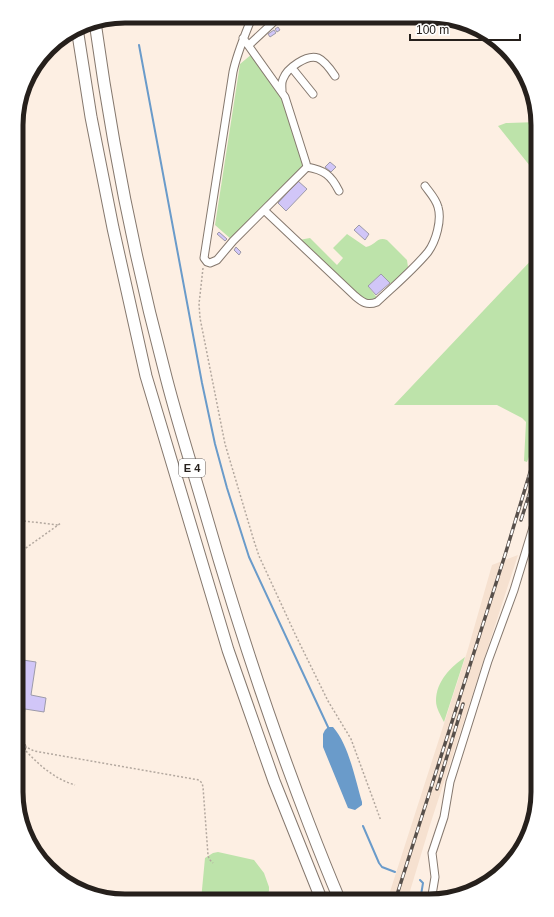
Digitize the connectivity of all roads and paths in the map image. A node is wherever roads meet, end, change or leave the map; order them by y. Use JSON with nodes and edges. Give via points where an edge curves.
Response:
{"nodes":[{"id":1,"x":249,"y":23,"type":"edge"},
{"id":2,"x":270,"y":23,"type":"edge"},
{"id":3,"x":96,"y":27,"type":"edge"},
{"id":4,"x":78,"y":35,"type":"edge"},
{"id":5,"x":243,"y":38,"type":"junction"},
{"id":6,"x":249,"y":45,"type":"junction"},
{"id":7,"x":292,"y":68,"type":"junction"},
{"id":8,"x":336,"y":76,"type":"dead end"},
{"id":9,"x":282,"y":92,"type":"junction"},
{"id":10,"x":313,"y":94,"type":"dead end"},
{"id":11,"x":307,"y":167,"type":"junction"},
{"id":12,"x":425,"y":186,"type":"dead end"},
{"id":13,"x":339,"y":191,"type":"dead end"},
{"id":14,"x":264,"y":210,"type":"junction"},
{"id":15,"x":204,"y":258,"type":"junction"},
{"id":16,"x":23,"y":521,"type":"edge"},
{"id":17,"x":61,"y":523,"type":"dead end"},
{"id":18,"x":58,"y":525,"type":"junction"},
{"id":19,"x":531,"y":534,"type":"edge"},
{"id":20,"x":23,"y":550,"type":"edge"},
{"id":21,"x":23,"y":747,"type":"edge"},
{"id":22,"x":23,"y":750,"type":"edge"},
{"id":23,"x":75,"y":785,"type":"dead end"},
{"id":24,"x":381,"y":821,"type":"dead end"},
{"id":25,"x":213,"y":863,"type":"dead end"},
{"id":26,"x":319,"y":894,"type":"edge"},
{"id":27,"x":337,"y":894,"type":"edge"},
{"id":28,"x":432,"y":894,"type":"edge"}],
"edges":[{"from":1,"to":5,"type":"street"},
{"from":2,"to":6,"type":"street"},
{"from":3,"to":27,"type":"highway","number":"E 4","via":[[119,168],[166,376],[224,577],[267,709],[289,773]]},
{"from":4,"to":26,"type":"highway","number":"E 4","via":[[113,228],[146,376],[228,650],[274,781]]},
{"from":5,"to":6,"type":"street"},
{"from":5,"to":15,"type":"street","via":[[233,72]]},
{"from":6,"to":9,"type":"street"},
{"from":7,"to":8,"type":"street","via":[[303,59],[314,57],[324,62]]},
{"from":7,"to":9,"type":"street","via":[[283,78]]},
{"from":7,"to":10,"type":"street"},
{"from":9,"to":11,"type":"street"},
{"from":11,"to":13,"type":"street","via":[[323,172]]},
{"from":11,"to":14,"type":"street"},
{"from":12,"to":14,"type":"street","via":[[439,209],[434,241],[428,252],[415,265],[377,302],[370,304],[355,296]]},
{"from":14,"to":15,"type":"street","via":[[217,260],[210,263]]},
{"from":15,"to":24,"type":"path","via":[[200,318],[225,444],[254,541],[328,700],[351,739]]},
{"from":16,"to":18,"type":"path"},
{"from":17,"to":18,"type":"path"},
{"from":18,"to":20,"type":"path"},
{"from":19,"to":28,"type":"street","via":[[450,782],[444,817],[432,853],[435,877]]},
{"from":21,"to":25,"type":"path","via":[[199,780],[204,787],[208,855]]},
{"from":22,"to":23,"type":"path","via":[[52,775]]}]}
